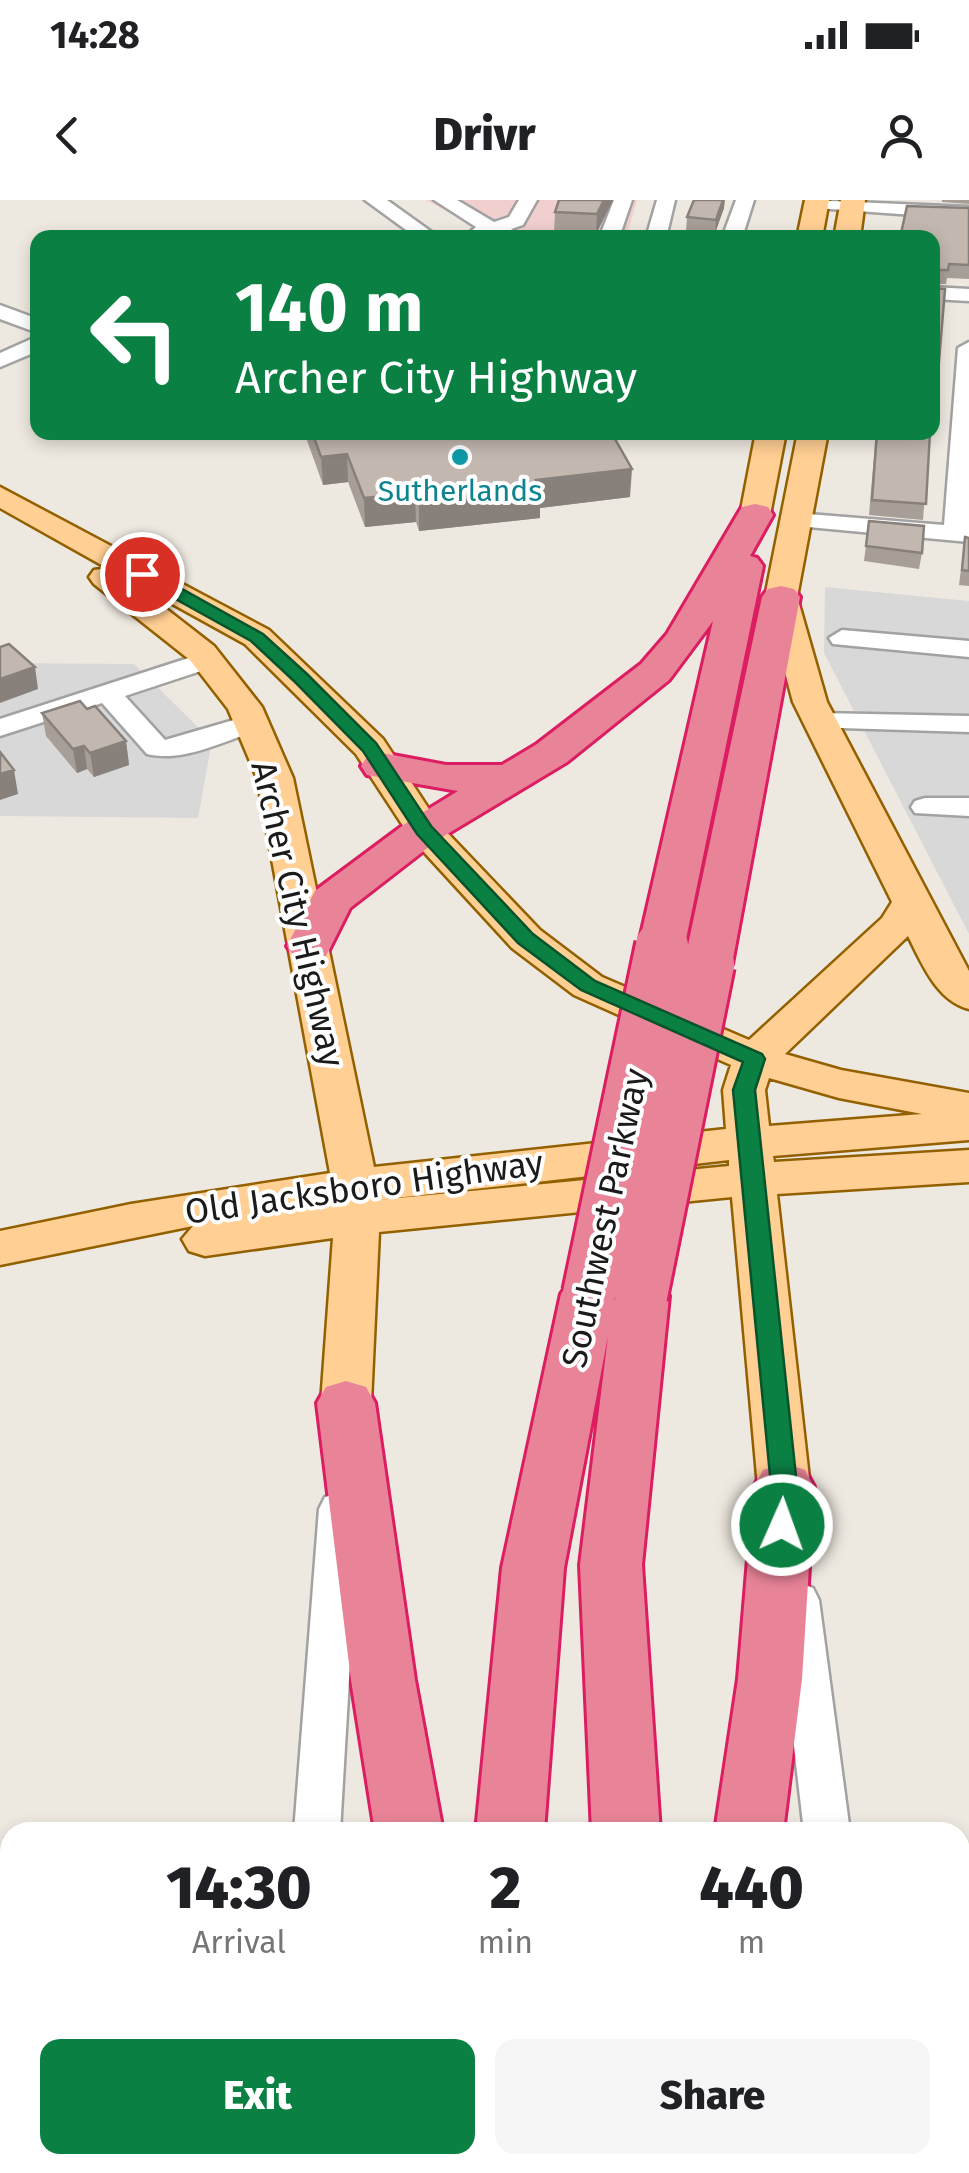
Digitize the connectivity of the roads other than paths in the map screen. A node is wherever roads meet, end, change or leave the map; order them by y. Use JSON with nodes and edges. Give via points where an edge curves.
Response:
{"nodes":[{"id":1,"x":374,"y":200,"type":"edge"},
{"id":2,"x":443,"y":200,"type":"edge"},
{"id":3,"x":528,"y":200,"type":"edge"},
{"id":4,"x":623,"y":200,"type":"edge"},
{"id":5,"x":666,"y":200,"type":"edge"},
{"id":6,"x":745,"y":200,"type":"edge"},
{"id":7,"x":816,"y":201,"type":"edge"},
{"id":8,"x":853,"y":202,"type":"edge"},
{"id":9,"x":969,"y":213,"type":"edge"},
{"id":10,"x":491,"y":228,"type":"junction"},
{"id":11,"x":419,"y":230,"type":"edge"},
{"id":12,"x":485,"y":230,"type":"edge"},
{"id":13,"x":497,"y":230,"type":"edge"},
{"id":14,"x":612,"y":230,"type":"edge"},
{"id":15,"x":658,"y":230,"type":"edge"},
{"id":16,"x":735,"y":230,"type":"edge"},
{"id":17,"x":811,"y":230,"type":"edge"},
{"id":18,"x":848,"y":230,"type":"edge"},
{"id":19,"x":940,"y":293,"type":"edge"},
{"id":20,"x":969,"y":295,"type":"edge"},
{"id":21,"x":0,"y":311,"type":"edge"},
{"id":22,"x":30,"y":324,"type":"edge"},
{"id":23,"x":0,"y":326,"type":"edge"},
{"id":24,"x":30,"y":346,"type":"edge"},
{"id":25,"x":969,"y":348,"type":"edge"},
{"id":26,"x":0,"y":361,"type":"edge"},
{"id":27,"x":769,"y":440,"type":"edge"},
{"id":28,"x":811,"y":440,"type":"edge"},
{"id":29,"x":9,"y":501,"type":"edge"},
{"id":30,"x":755,"y":515,"type":"junction"},
{"id":31,"x":796,"y":520,"type":"junction"},
{"id":32,"x":962,"y":534,"type":"edge"},
{"id":33,"x":782,"y":597,"type":"junction"},
{"id":34,"x":842,"y":638,"type":"dead end"},
{"id":35,"x":969,"y":649,"type":"edge"},
{"id":36,"x":207,"y":660,"type":"junction"},
{"id":37,"x":108,"y":692,"type":"junction"},
{"id":38,"x":820,"y":721,"type":"junction"},
{"id":39,"x":251,"y":723,"type":"junction"},
{"id":40,"x":969,"y":724,"type":"edge"},
{"id":41,"x":0,"y":728,"type":"edge"},
{"id":42,"x":382,"y":766,"type":"junction"},
{"id":43,"x":512,"y":777,"type":"junction"},
{"id":44,"x":969,"y":806,"type":"edge"},
{"id":45,"x":925,"y":808,"type":"dead end"},
{"id":46,"x":424,"y":830,"type":"junction"},
{"id":47,"x":910,"y":904,"type":"junction"},
{"id":48,"x":310,"y":946,"type":"junction"},
{"id":49,"x":685,"y":954,"type":"junction"},
{"id":50,"x":969,"y":996,"type":"edge"},
{"id":51,"x":754,"y":1059,"type":"junction"},
{"id":52,"x":969,"y":1108,"type":"edge"},
{"id":53,"x":969,"y":1126,"type":"edge"},
{"id":54,"x":753,"y":1161,"type":"junction"},
{"id":55,"x":969,"y":1166,"type":"edge"},
{"id":56,"x":356,"y":1203,"type":"junction"},
{"id":57,"x":0,"y":1248,"type":"edge"},
{"id":58,"x":0,"y":1269,"type":"edge"},
{"id":59,"x":615,"y":1294,"type":"junction"},
{"id":60,"x":346,"y":1403,"type":"junction"},
{"id":61,"x":784,"y":1486,"type":"junction"},
{"id":62,"x":318,"y":1822,"type":"edge"},
{"id":63,"x":407,"y":1822,"type":"edge"},
{"id":64,"x":511,"y":1822,"type":"edge"},
{"id":65,"x":625,"y":1822,"type":"edge"},
{"id":66,"x":750,"y":1822,"type":"edge"},
{"id":67,"x":826,"y":1822,"type":"edge"}],
"edges":[{"from":1,"to":11,"type":"street"},
{"from":2,"to":10,"type":"street"},
{"from":3,"to":10,"type":"street","via":[[516,221]]},
{"from":4,"to":14,"type":"street"},
{"from":5,"to":15,"type":"street"},
{"from":6,"to":16,"type":"street"},
{"from":7,"to":8,"type":"street"},
{"from":7,"to":17,"type":"main road"},
{"from":8,"to":9,"type":"street"},
{"from":8,"to":18,"type":"main road"},
{"from":10,"to":12,"type":"street"},
{"from":10,"to":13,"type":"street"},
{"from":19,"to":20,"type":"street"},
{"from":21,"to":22,"type":"street"},
{"from":22,"to":23,"type":"street"},
{"from":24,"to":26,"type":"street"},
{"from":25,"to":32,"type":"street"},
{"from":27,"to":30,"type":"main road","name":"Southwest Parkway"},
{"from":28,"to":31,"type":"main road","name":"Southwest Parkway"},
{"from":29,"to":36,"type":"main road","name":"Archer City Highway"},
{"from":29,"to":42,"type":"main road","name":"Archer City Highway","via":[[257,638]]},
{"from":30,"to":43,"type":"highway","via":[[682,639],[655,672]]},
{"from":30,"to":49,"type":"highway","name":"Southwest Parkway"},
{"from":31,"to":32,"type":"street"},
{"from":31,"to":33,"type":"main road","name":"Southwest Parkway"},
{"from":33,"to":38,"type":"main road"},
{"from":33,"to":49,"type":"highway","name":"Southwest Parkway"},
{"from":34,"to":35,"type":"street"},
{"from":36,"to":37,"type":"street"},
{"from":36,"to":39,"type":"main road","name":"Archer City Highway"},
{"from":37,"to":39,"type":"street","via":[[157,748]]},
{"from":37,"to":41,"type":"street"},
{"from":38,"to":40,"type":"street"},
{"from":38,"to":47,"type":"main road"},
{"from":39,"to":48,"type":"main road","name":"Archer City Highway","via":[[275,778]]},
{"from":42,"to":43,"type":"highway","via":[[468,781]]},
{"from":42,"to":46,"type":"main road","name":"Archer City Highway"},
{"from":43,"to":46,"type":"highway"},
{"from":44,"to":45,"type":"street"},
{"from":46,"to":48,"type":"highway","via":[[332,901]]},
{"from":46,"to":51,"type":"main road","name":"Archer City Highway","via":[[526,939],[588,986]]},
{"from":47,"to":50,"type":"main road","via":[[946,971]]},
{"from":47,"to":51,"type":"main road","via":[[896,926]]},
{"from":48,"to":56,"type":"main road","name":"Archer City Highway"},
{"from":49,"to":59,"type":"highway","name":"Southwest Parkway","bridge":true},
{"from":51,"to":52,"type":"main road","name":"Archer City Highway","via":[[839,1084]]},
{"from":51,"to":54,"type":"main road","via":[[744,1090]]},
{"from":53,"to":54,"type":"main road","name":"Old Jacksboro Highway"},
{"from":54,"to":55,"type":"main road","name":"Old Jacksboro Highway"},
{"from":54,"to":56,"type":"main road","name":"Old Jacksboro Highway"},
{"from":54,"to":61,"type":"main road"},
{"from":56,"to":57,"type":"main road","name":"Old Jacksboro Highway","via":[[76,1230]]},
{"from":56,"to":58,"type":"main road","name":"Old Jacksboro Highway"},
{"from":56,"to":60,"type":"main road"},
{"from":59,"to":64,"type":"highway","name":"Southwest Parkway","via":[[533,1568]]},
{"from":59,"to":65,"type":"highway","name":"Southwest Parkway","via":[[611,1565]]},
{"from":60,"to":62,"type":"street"},
{"from":60,"to":63,"type":"highway"},
{"from":61,"to":66,"type":"highway","via":[[770,1680]]},
{"from":61,"to":67,"type":"street"}]}
